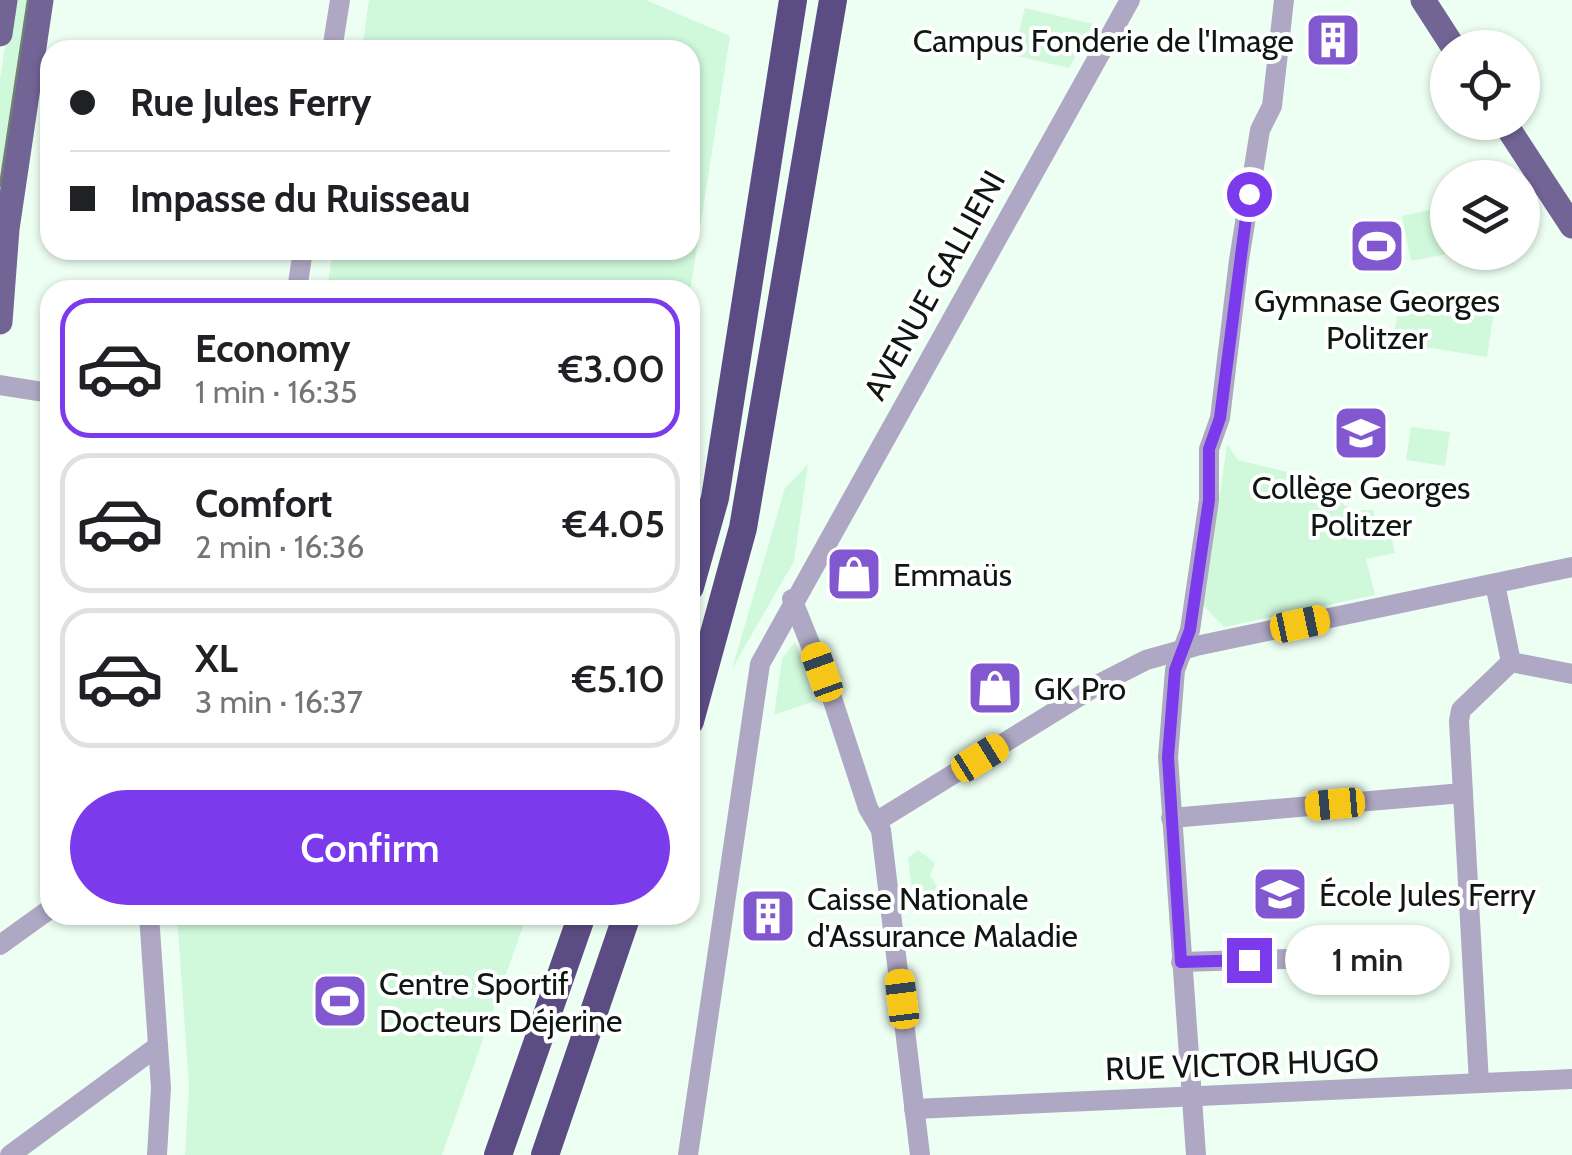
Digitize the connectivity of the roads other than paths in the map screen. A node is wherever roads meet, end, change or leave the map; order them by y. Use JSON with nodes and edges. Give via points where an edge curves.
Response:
{"nodes":[{"id":1,"x":5,"y":0,"type":"edge"},
{"id":2,"x":42,"y":0,"type":"edge"},
{"id":3,"x":340,"y":0,"type":"edge"},
{"id":4,"x":793,"y":0,"type":"edge"},
{"id":5,"x":833,"y":0,"type":"edge"},
{"id":6,"x":1130,"y":0,"type":"edge"},
{"id":7,"x":1284,"y":0,"type":"edge"},
{"id":8,"x":1422,"y":0,"type":"edge"},
{"id":9,"x":1442,"y":30,"type":"edge"},
{"id":10,"x":0,"y":34,"type":"edge"},
{"id":11,"x":334,"y":40,"type":"edge"},
{"id":12,"x":1516,"y":140,"type":"edge"},
{"id":13,"x":1572,"y":226,"type":"edge"},
{"id":14,"x":0,"y":322,"type":"edge"},
{"id":15,"x":0,"y":385,"type":"edge"},
{"id":16,"x":40,"y":391,"type":"edge"},
{"id":17,"x":700,"y":551,"type":"edge"},
{"id":18,"x":1572,"y":568,"type":"edge"},
{"id":19,"x":1495,"y":584,"type":"junction"},
{"id":20,"x":792,"y":599,"type":"junction"},
{"id":21,"x":1182,"y":650,"type":"junction"},
{"id":22,"x":1510,"y":662,"type":"junction"},
{"id":23,"x":1572,"y":674,"type":"edge"},
{"id":24,"x":700,"y":685,"type":"edge"},
{"id":25,"x":1463,"y":793,"type":"junction"},
{"id":26,"x":1171,"y":818,"type":"junction"},
{"id":27,"x":879,"y":820,"type":"junction"},
{"id":28,"x":40,"y":916,"type":"edge"},
{"id":29,"x":150,"y":925,"type":"edge"},
{"id":30,"x":578,"y":925,"type":"edge"},
{"id":31,"x":624,"y":925,"type":"edge"},
{"id":32,"x":0,"y":945,"type":"edge"},
{"id":33,"x":1385,"y":956,"type":"dead end"},
{"id":34,"x":1181,"y":962,"type":"junction"},
{"id":35,"x":594,"y":1017,"type":"junction"},
{"id":36,"x":158,"y":1046,"type":"junction"},
{"id":37,"x":528,"y":1066,"type":"junction"},
{"id":38,"x":1572,"y":1079,"type":"edge"},
{"id":39,"x":1478,"y":1083,"type":"junction"},
{"id":40,"x":1192,"y":1097,"type":"junction"},
{"id":41,"x":914,"y":1108,"type":"junction"},
{"id":42,"x":10,"y":1155,"type":"edge"},
{"id":43,"x":156,"y":1155,"type":"edge"},
{"id":44,"x":484,"y":1155,"type":"edge"},
{"id":45,"x":498,"y":1155,"type":"edge"},
{"id":46,"x":545,"y":1155,"type":"edge"},
{"id":47,"x":556,"y":1155,"type":"edge"},
{"id":48,"x":688,"y":1155,"type":"edge"},
{"id":49,"x":920,"y":1155,"type":"edge"},
{"id":50,"x":1196,"y":1155,"type":"edge"}],
"edges":[{"from":1,"to":10,"type":"main road"},
{"from":2,"to":14,"type":"main road","via":[[7,229]]},
{"from":3,"to":11,"type":"street"},
{"from":4,"to":17,"type":"highway","via":[[715,498]]},
{"from":5,"to":24,"type":"highway","via":[[743,528]]},
{"from":6,"to":20,"type":"street","name":"AVENUE GALLIENI"},
{"from":7,"to":21,"type":"street"},
{"from":8,"to":9,"type":"main road"},
{"from":12,"to":13,"type":"main road"},
{"from":15,"to":16,"type":"street"},
{"from":18,"to":19,"type":"street"},
{"from":19,"to":21,"type":"street"},
{"from":19,"to":22,"type":"street"},
{"from":20,"to":27,"type":"street","via":[[868,808]]},
{"from":20,"to":48,"type":"street","name":"AVENUE GALLIENI","via":[[760,664]]},
{"from":21,"to":26,"type":"street","via":[[1168,757]]},
{"from":21,"to":27,"type":"street","via":[[1101,684]]},
{"from":22,"to":23,"type":"street"},
{"from":22,"to":25,"type":"street","via":[[1462,710]]},
{"from":25,"to":26,"type":"street"},
{"from":25,"to":39,"type":"street"},
{"from":26,"to":34,"type":"street"},
{"from":27,"to":41,"type":"street"},
{"from":28,"to":32,"type":"street"},
{"from":29,"to":36,"type":"street"},
{"from":30,"to":37,"type":"highway"},
{"from":31,"to":35,"type":"highway"},
{"from":33,"to":34,"type":"street"},
{"from":34,"to":40,"type":"street"},
{"from":35,"to":46,"type":"highway"},
{"from":35,"to":47,"type":"highway"},
{"from":36,"to":42,"type":"street"},
{"from":36,"to":43,"type":"street"},
{"from":37,"to":44,"type":"highway"},
{"from":37,"to":45,"type":"highway"},
{"from":38,"to":39,"type":"street","name":"RUE VICTOR HUGO"},
{"from":39,"to":40,"type":"street","name":"RUE VICTOR HUGO"},
{"from":40,"to":41,"type":"street","name":"RUE VICTOR HUGO"},
{"from":40,"to":50,"type":"street"},
{"from":41,"to":49,"type":"street"}]}
